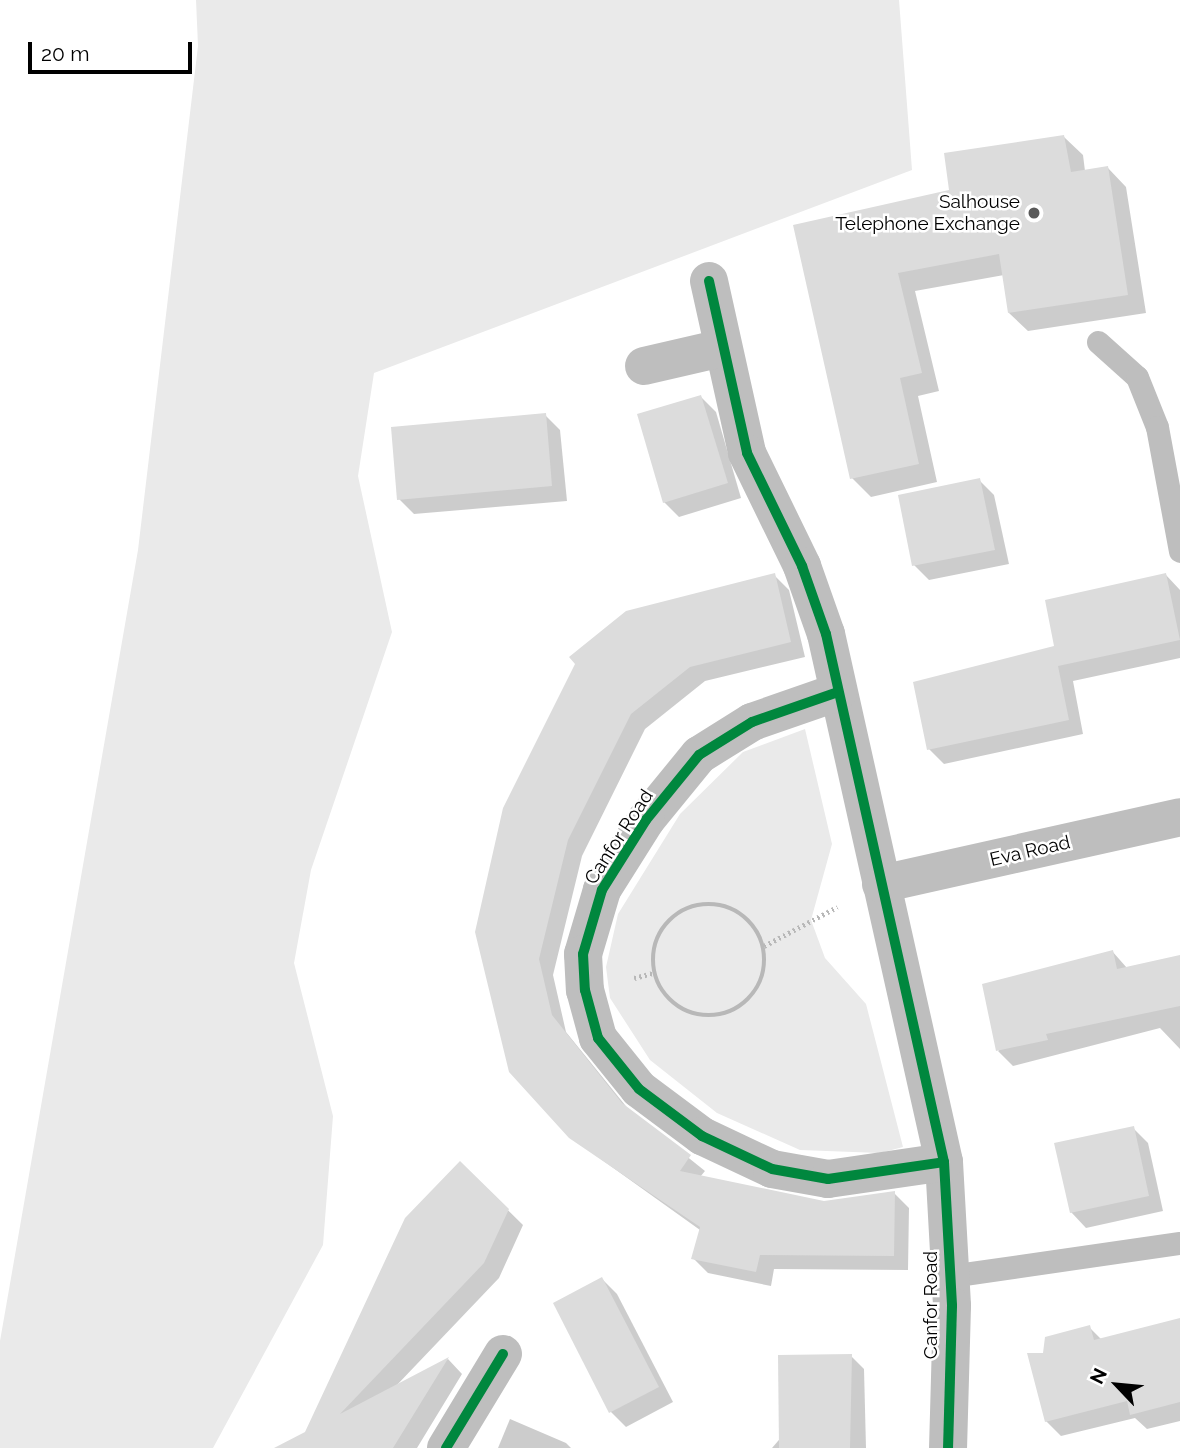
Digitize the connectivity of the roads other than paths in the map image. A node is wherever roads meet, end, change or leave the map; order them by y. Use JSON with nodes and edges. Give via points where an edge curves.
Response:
{"nodes":[{"id":1,"x":709,"y":281,"type":"dead end"},
{"id":2,"x":1098,"y":342,"type":"dead end"},
{"id":3,"x":722,"y":348,"type":"junction"},
{"id":4,"x":644,"y":366,"type":"dead end"},
{"id":5,"x":1180,"y":551,"type":"edge"},
{"id":6,"x":838,"y":692,"type":"junction"},
{"id":7,"x":1180,"y":817,"type":"edge"},
{"id":8,"x":881,"y":884,"type":"junction"},
{"id":9,"x":944,"y":1162,"type":"junction"},
{"id":10,"x":1180,"y":1243,"type":"edge"},
{"id":11,"x":950,"y":1276,"type":"junction"},
{"id":12,"x":503,"y":1354,"type":"dead end"},
{"id":13,"x":446,"y":1448,"type":"edge"},
{"id":14,"x":948,"y":1448,"type":"edge"}],
"edges":[{"from":1,"to":3,"type":"street","name":"Canfor Road"},
{"from":2,"to":5,"type":"lane","via":[[1137,377],[1157,427]]},
{"from":3,"to":4,"type":"street"},
{"from":3,"to":6,"type":"street","name":"Canfor Road","via":[[747,453],[802,566]]},
{"from":6,"to":8,"type":"street","name":"Canfor Road"},
{"from":6,"to":9,"type":"street","name":"Canfor Road","via":[[752,722],[699,755],[646,820],[601,890],[583,954],[584,990],[598,1038],[631,1079],[702,1136],[772,1169],[828,1179]]},
{"from":7,"to":8,"type":"street","name":"Eva Road"},
{"from":8,"to":9,"type":"street","name":"Canfor Road"},
{"from":9,"to":11,"type":"street","name":"Canfor Road"},
{"from":10,"to":11,"type":"lane"},
{"from":11,"to":14,"type":"street","name":"Canfor Road"},
{"from":12,"to":13,"type":"street"}]}
